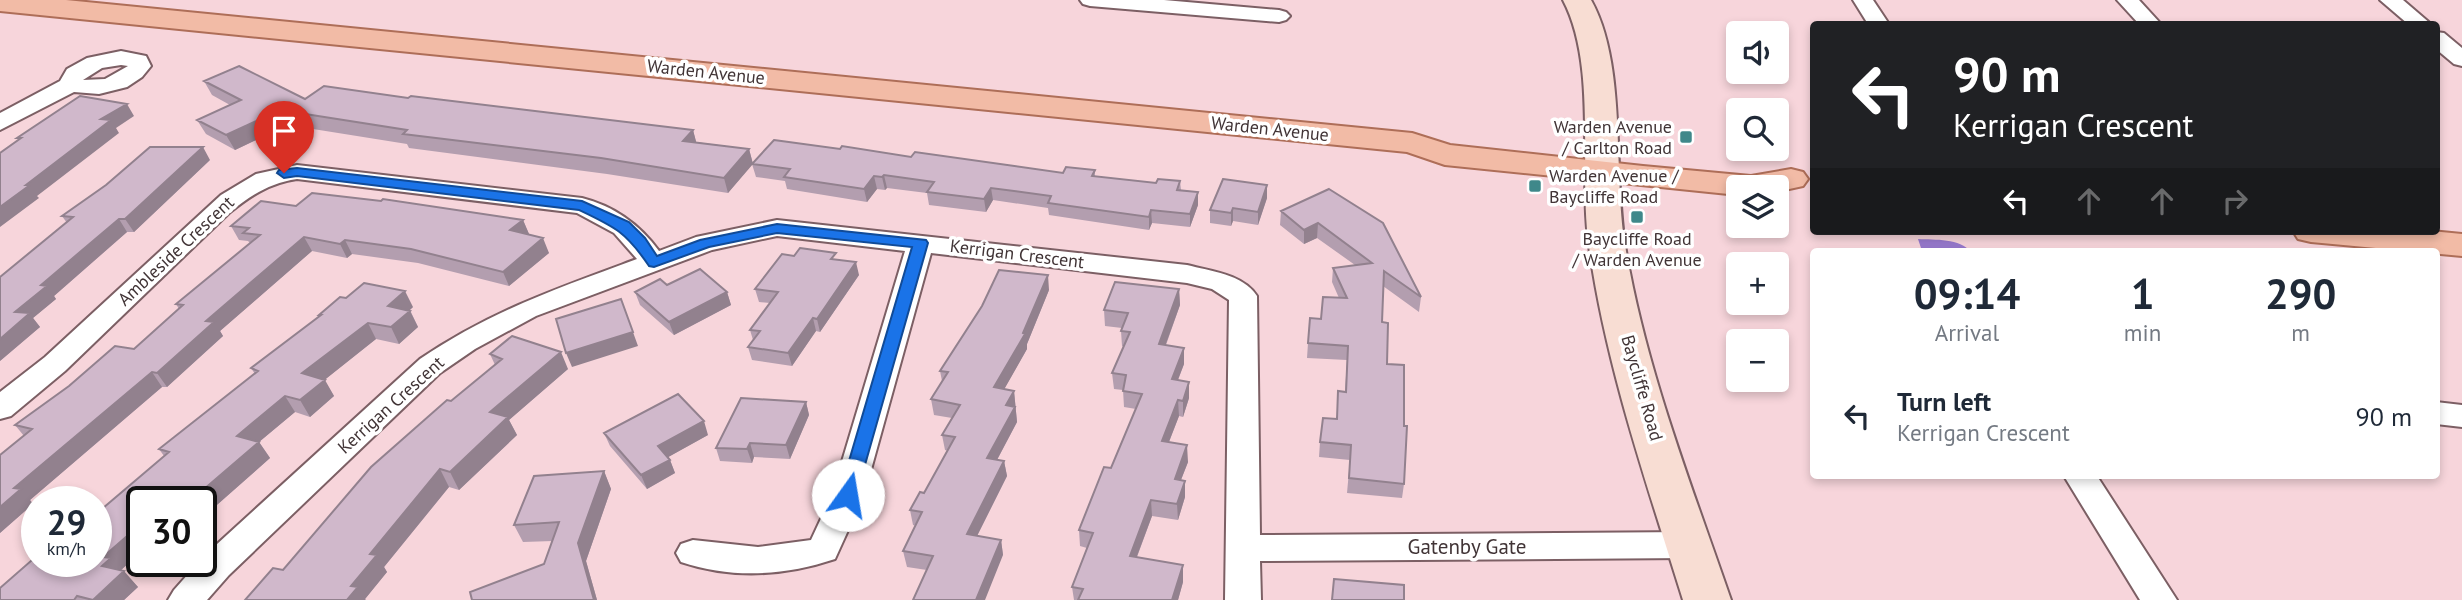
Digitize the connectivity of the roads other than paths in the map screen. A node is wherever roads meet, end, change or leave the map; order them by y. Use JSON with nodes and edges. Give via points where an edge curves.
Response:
{"nodes":[{"id":1,"x":1090,"y":0,"type":"edge"},
{"id":2,"x":1577,"y":0,"type":"edge"},
{"id":3,"x":1863,"y":0,"type":"edge"},
{"id":4,"x":2127,"y":0,"type":"edge"},
{"id":5,"x":2390,"y":0,"type":"edge"},
{"id":6,"x":1113,"y":1,"type":"edge"},
{"id":7,"x":0,"y":2,"type":"edge"},
{"id":8,"x":1279,"y":16,"type":"dead end"},
{"id":9,"x":1876,"y":21,"type":"edge"},
{"id":10,"x":2147,"y":21,"type":"edge"},
{"id":11,"x":2416,"y":21,"type":"edge"},
{"id":12,"x":2440,"y":41,"type":"edge"},
{"id":13,"x":2462,"y":59,"type":"edge"},
{"id":14,"x":73,"y":85,"type":"dead end"},
{"id":15,"x":0,"y":123,"type":"edge"},
{"id":16,"x":1602,"y":161,"type":"junction"},
{"id":17,"x":1802,"y":180,"type":"edge"},
{"id":18,"x":2354,"y":235,"type":"edge"},
{"id":19,"x":921,"y":243,"type":"junction"},
{"id":20,"x":2462,"y":245,"type":"edge"},
{"id":21,"x":654,"y":263,"type":"junction"},
{"id":22,"x":0,"y":408,"type":"edge"},
{"id":23,"x":2440,"y":413,"type":"edge"},
{"id":24,"x":2462,"y":416,"type":"edge"},
{"id":25,"x":2082,"y":479,"type":"edge"},
{"id":26,"x":1689,"y":545,"type":"junction"},
{"id":27,"x":1244,"y":548,"type":"junction"},
{"id":28,"x":692,"y":553,"type":"dead end"},
{"id":29,"x":186,"y":600,"type":"edge"},
{"id":30,"x":1243,"y":600,"type":"edge"},
{"id":31,"x":1707,"y":600,"type":"edge"},
{"id":32,"x":2159,"y":600,"type":"edge"}],
"edges":[{"from":1,"to":6,"type":"street"},
{"from":2,"to":16,"type":"street","name":"Baycliffe Road","via":[[1588,19],[1596,68]]},
{"from":3,"to":9,"type":"street"},
{"from":4,"to":10,"type":"street"},
{"from":5,"to":11,"type":"street"},
{"from":6,"to":8,"type":"street"},
{"from":7,"to":16,"type":"main road","name":"Warden Avenue","via":[[1412,143],[1445,155]]},
{"from":12,"to":13,"type":"street"},
{"from":14,"to":15,"type":"street"},
{"from":16,"to":17,"type":"main road","name":"Warden Avenue","via":[[1751,186]]},
{"from":16,"to":26,"type":"street","name":"Baycliffe Road","via":[[1601,193],[1614,281],[1634,367]]},
{"from":18,"to":20,"type":"main road"},
{"from":19,"to":21,"type":"street","name":"Kerrigan Crescent","via":[[777,228],[705,243]]},
{"from":19,"to":27,"type":"street","name":"Kerrigan Crescent","via":[[1187,274],[1222,283],[1243,296]]},
{"from":19,"to":28,"type":"street","via":[[848,495],[823,550],[767,562],[727,561]]},
{"from":21,"to":22,"type":"street","name":"Ambleside Crescent","via":[[623,225],[582,206],[297,172],[270,175],[219,208],[55,364]]},
{"from":21,"to":29,"type":"street","name":"Kerrigan Crescent","via":[[516,315],[430,366],[217,565]]},
{"from":23,"to":24,"type":"street"},
{"from":25,"to":32,"type":"street"},
{"from":26,"to":27,"type":"street","name":"Gatenby Gate"},
{"from":26,"to":31,"type":"street","name":"Baycliffe Road"},
{"from":27,"to":30,"type":"street","name":"Kerrigan Crescent"}]}
